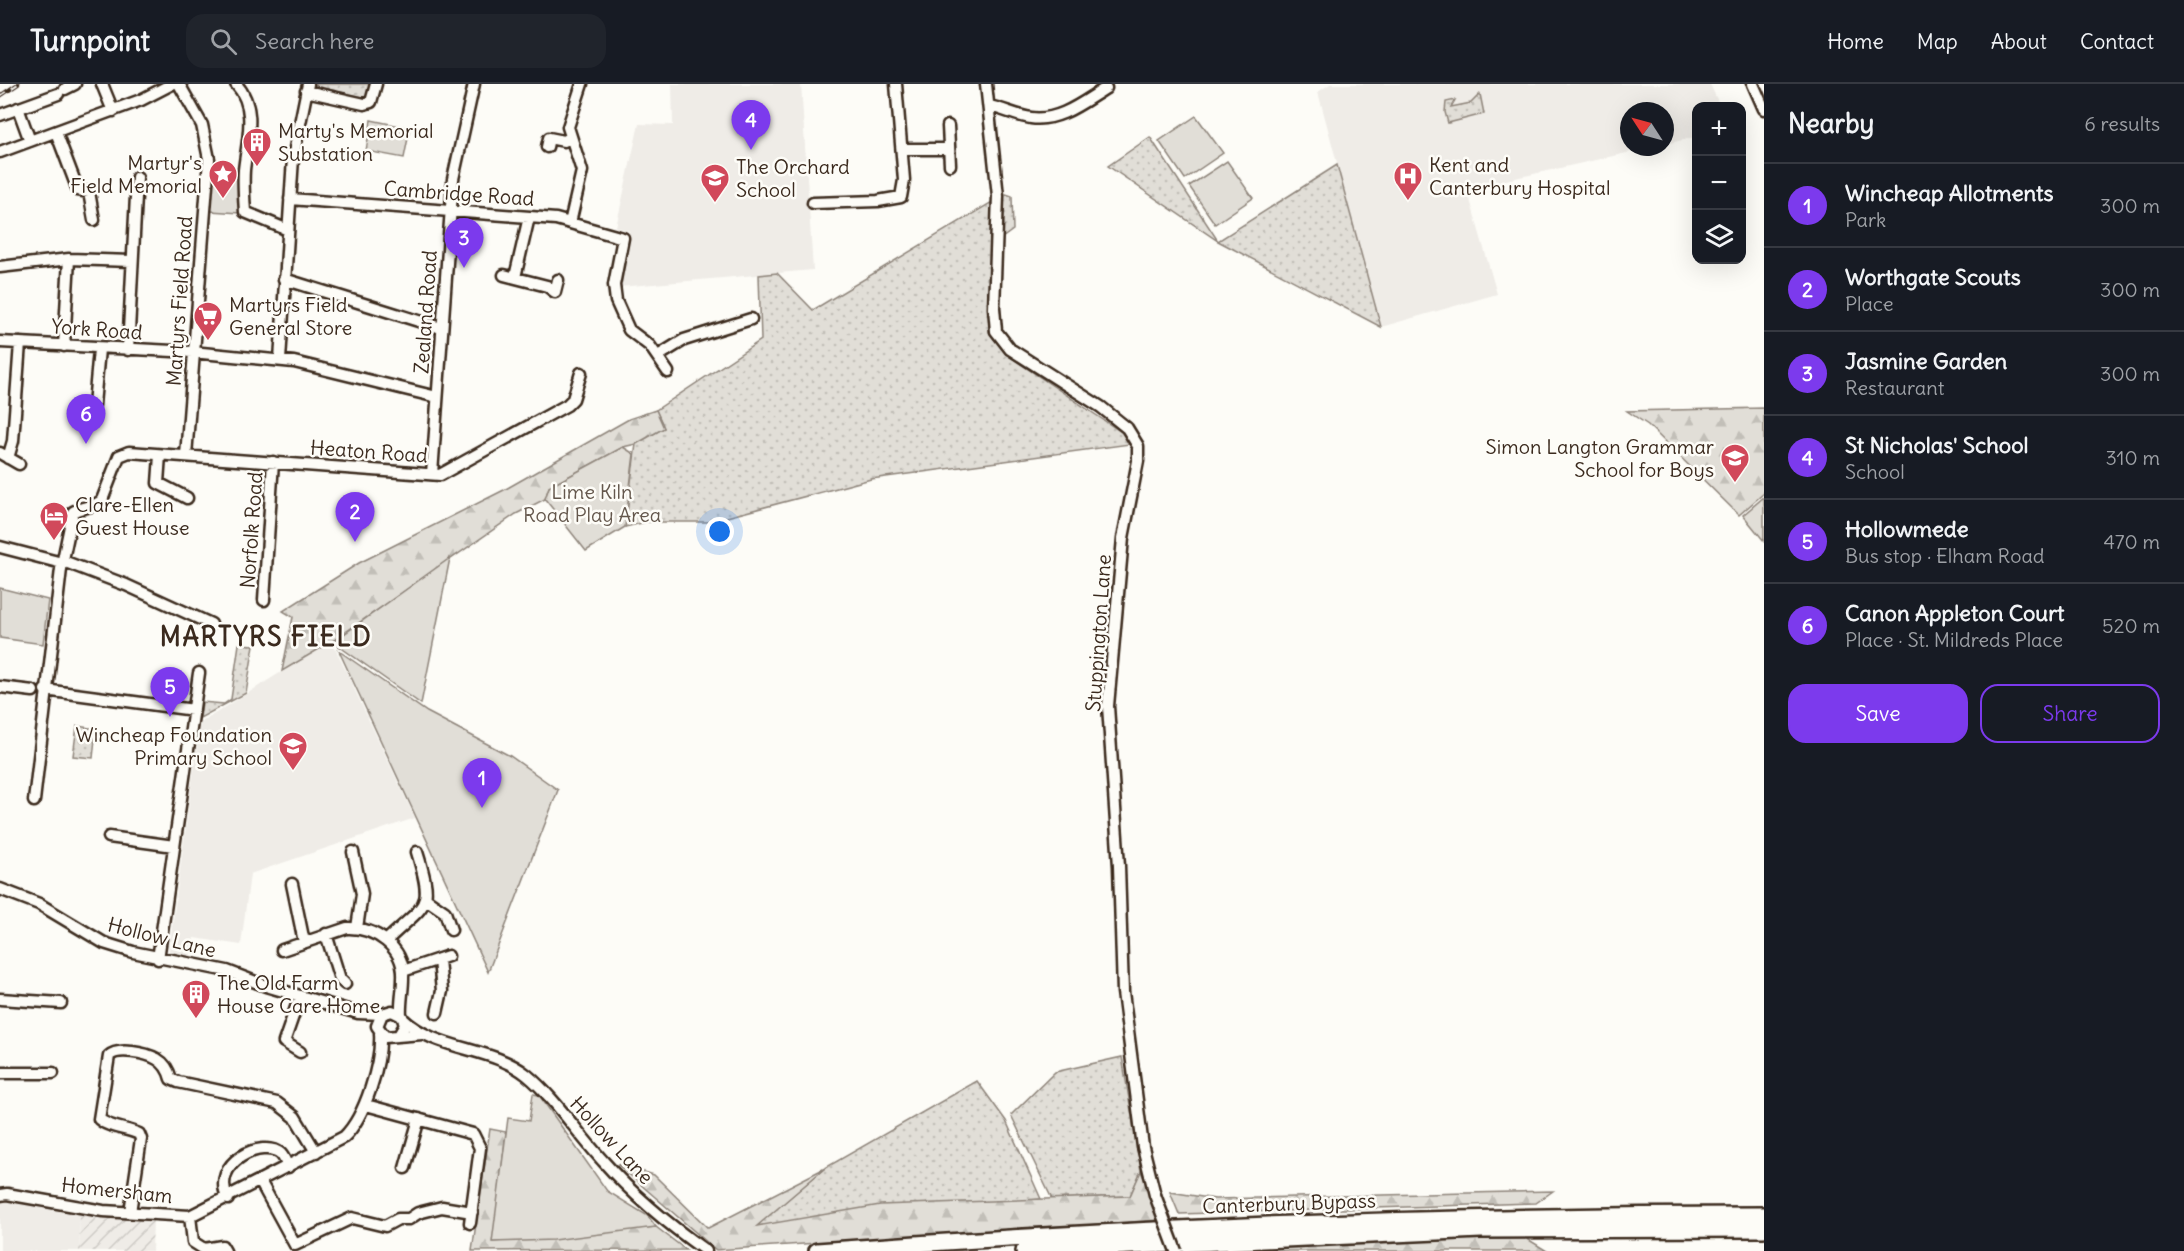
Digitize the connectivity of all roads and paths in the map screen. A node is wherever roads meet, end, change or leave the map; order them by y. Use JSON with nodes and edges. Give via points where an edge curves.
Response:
{"nodes":[{"id":1,"x":102,"y":84,"type":"edge"},
{"id":2,"x":172,"y":84,"type":"edge"},
{"id":3,"x":179,"y":84,"type":"edge"},
{"id":4,"x":236,"y":84,"type":"edge"},
{"id":5,"x":376,"y":84,"type":"edge"},
{"id":6,"x":474,"y":84,"type":"edge"},
{"id":7,"x":582,"y":84,"type":"edge"},
{"id":8,"x":897,"y":84,"type":"edge"},
{"id":9,"x":986,"y":84,"type":"edge"},
{"id":10,"x":1753,"y":84,"type":"edge"},
{"id":11,"x":307,"y":88,"type":"edge"},
{"id":12,"x":66,"y":89,"type":"edge"},
{"id":13,"x":1102,"y":94,"type":"dead end"},
{"id":14,"x":1761,"y":95,"type":"edge"},
{"id":15,"x":989,"y":106,"type":"junction"},
{"id":16,"x":18,"y":108,"type":"junction"},
{"id":17,"x":1764,"y":110,"type":"edge"},
{"id":18,"x":113,"y":111,"type":"junction"},
{"id":19,"x":0,"y":115,"type":"edge"},
{"id":20,"x":948,"y":126,"type":"dead end"},
{"id":21,"x":56,"y":132,"type":"junction"},
{"id":22,"x":570,"y":138,"type":"junction"},
{"id":23,"x":30,"y":141,"type":"junction"},
{"id":24,"x":546,"y":147,"type":"dead end"},
{"id":25,"x":902,"y":149,"type":"junction"},
{"id":26,"x":949,"y":149,"type":"junction"},
{"id":27,"x":0,"y":152,"type":"edge"},
{"id":28,"x":950,"y":165,"type":"dead end"},
{"id":29,"x":138,"y":177,"type":"dead end"},
{"id":30,"x":290,"y":199,"type":"junction"},
{"id":31,"x":813,"y":203,"type":"dead end"},
{"id":32,"x":450,"y":211,"type":"junction"},
{"id":33,"x":529,"y":217,"type":"junction"},
{"id":34,"x":94,"y":220,"type":"dead end"},
{"id":35,"x":570,"y":223,"type":"junction"},
{"id":36,"x":288,"y":230,"type":"junction"},
{"id":37,"x":69,"y":259,"type":"junction"},
{"id":38,"x":132,"y":261,"type":"junction"},
{"id":39,"x":0,"y":267,"type":"edge"},
{"id":40,"x":284,"y":279,"type":"junction"},
{"id":41,"x":558,"y":280,"type":"dead end"},
{"id":42,"x":751,"y":319,"type":"dead end"},
{"id":43,"x":441,"y":328,"type":"junction"},
{"id":44,"x":0,"y":342,"type":"edge"},
{"id":45,"x":20,"y":344,"type":"junction"},
{"id":46,"x":64,"y":346,"type":"junction"},
{"id":47,"x":99,"y":349,"type":"junction"},
{"id":48,"x":128,"y":350,"type":"junction"},
{"id":49,"x":192,"y":352,"type":"junction"},
{"id":50,"x":658,"y":356,"type":"junction"},
{"id":51,"x":280,"y":360,"type":"junction"},
{"id":52,"x":668,"y":372,"type":"dead end"},
{"id":53,"x":582,"y":373,"type":"dead end"},
{"id":54,"x":437,"y":397,"type":"junction"},
{"id":55,"x":94,"y":405,"type":"dead end"},
{"id":56,"x":160,"y":454,"type":"junction"},
{"id":57,"x":4,"y":456,"type":"edge"},
{"id":58,"x":186,"y":456,"type":"junction"},
{"id":59,"x":273,"y":462,"type":"junction"},
{"id":60,"x":19,"y":464,"type":"dead end"},
{"id":61,"x":432,"y":474,"type":"junction"},
{"id":62,"x":187,"y":498,"type":"dead end"},
{"id":63,"x":0,"y":547,"type":"edge"},
{"id":64,"x":62,"y":562,"type":"junction"},
{"id":65,"x":264,"y":600,"type":"dead end"},
{"id":66,"x":211,"y":624,"type":"dead end"},
{"id":67,"x":199,"y":673,"type":"dead end"},
{"id":68,"x":0,"y":687,"type":"edge"},
{"id":69,"x":45,"y":690,"type":"junction"},
{"id":70,"x":33,"y":691,"type":"dead end"},
{"id":71,"x":194,"y":710,"type":"junction"},
{"id":72,"x":34,"y":801,"type":"dead end"},
{"id":73,"x":116,"y":838,"type":"dead end"},
{"id":74,"x":174,"y":846,"type":"junction"},
{"id":75,"x":352,"y":852,"type":"dead end"},
{"id":76,"x":417,"y":852,"type":"dead end"},
{"id":77,"x":292,"y":885,"type":"dead end"},
{"id":78,"x":0,"y":889,"type":"edge"},
{"id":79,"x":426,"y":899,"type":"junction"},
{"id":80,"x":357,"y":927,"type":"junction"},
{"id":81,"x":451,"y":930,"type":"dead end"},
{"id":82,"x":326,"y":934,"type":"junction"},
{"id":83,"x":386,"y":940,"type":"junction"},
{"id":84,"x":304,"y":942,"type":"junction"},
{"id":85,"x":282,"y":950,"type":"dead end"},
{"id":86,"x":158,"y":959,"type":"junction"},
{"id":87,"x":403,"y":971,"type":"junction"},
{"id":88,"x":403,"y":983,"type":"junction"},
{"id":89,"x":345,"y":984,"type":"dead end"},
{"id":90,"x":300,"y":996,"type":"junction"},
{"id":91,"x":0,"y":999,"type":"edge"},
{"id":92,"x":61,"y":1003,"type":"dead end"},
{"id":93,"x":358,"y":1013,"type":"junction"},
{"id":94,"x":384,"y":1013,"type":"junction"},
{"id":95,"x":437,"y":1013,"type":"dead end"},
{"id":96,"x":402,"y":1017,"type":"junction"},
{"id":97,"x":379,"y":1030,"type":"junction"},
{"id":98,"x":423,"y":1034,"type":"junction"},
{"id":99,"x":396,"y":1037,"type":"junction"},
{"id":100,"x":300,"y":1052,"type":"dead end"},
{"id":101,"x":375,"y":1069,"type":"junction"},
{"id":102,"x":0,"y":1073,"type":"edge"},
{"id":103,"x":53,"y":1073,"type":"dead end"},
{"id":104,"x":366,"y":1105,"type":"junction"},
{"id":105,"x":418,"y":1119,"type":"junction"},
{"id":106,"x":316,"y":1152,"type":"junction"},
{"id":107,"x":288,"y":1167,"type":"junction"},
{"id":108,"x":405,"y":1168,"type":"dead end"},
{"id":109,"x":260,"y":1181,"type":"junction"},
{"id":110,"x":0,"y":1195,"type":"edge"},
{"id":111,"x":228,"y":1198,"type":"junction"},
{"id":112,"x":130,"y":1212,"type":"junction"},
{"id":113,"x":472,"y":1212,"type":"junction"},
{"id":114,"x":1764,"y":1215,"type":"edge"},
{"id":115,"x":190,"y":1216,"type":"junction"},
{"id":116,"x":470,"y":1223,"type":"dead end"},
{"id":117,"x":1764,"y":1229,"type":"edge"},
{"id":118,"x":193,"y":1242,"type":"junction"},
{"id":119,"x":182,"y":1250,"type":"edge"},
{"id":120,"x":225,"y":1251,"type":"edge"},
{"id":121,"x":706,"y":1251,"type":"edge"},
{"id":122,"x":817,"y":1251,"type":"edge"},
{"id":123,"x":1024,"y":1251,"type":"edge"},
{"id":124,"x":1176,"y":1251,"type":"edge"}],
"edges":[{"from":1,"to":18,"type":"street"},
{"from":2,"to":18,"type":"street"},
{"from":3,"to":49,"type":"street","name":"Martyrs Field Road","via":[[202,125],[208,150]]},
{"from":4,"to":36,"type":"street","via":[[250,115],[245,212]]},
{"from":5,"to":11,"type":"street","via":[[371,102],[364,104]]},
{"from":6,"to":32,"type":"street","name":"Zealand Road","via":[[460,141]]},
{"from":7,"to":22,"type":"street","via":[[568,127]]},
{"from":8,"to":25,"type":"street"},
{"from":9,"to":15,"type":"street","name":"Stuppington Lane"},
{"from":10,"to":14,"type":"street"},
{"from":11,"to":30,"type":"street","via":[[293,158]]},
{"from":12,"to":16,"type":"street"},
{"from":13,"to":15,"type":"street","via":[[1062,114],[1043,118]]},
{"from":14,"to":17,"type":"street"},
{"from":15,"to":124,"type":"street","name":"Stuppington Lane","bridge":true,"via":[[998,202],[994,322],[1001,339],[1010,349],[1101,407],[1127,428],[1138,446],[1123,538],[1108,706],[1119,854],[1123,992],[1143,1148]]},
{"from":16,"to":19,"type":"street"},
{"from":16,"to":23,"type":"street"},
{"from":18,"to":21,"type":"street"},
{"from":20,"to":26,"type":"street"},
{"from":21,"to":23,"type":"street"},
{"from":21,"to":34,"type":"street","via":[[78,190],[89,192]]},
{"from":22,"to":24,"type":"street","via":[[549,138]]},
{"from":22,"to":35,"type":"street","via":[[582,171]]},
{"from":23,"to":27,"type":"street"},
{"from":25,"to":26,"type":"street"},
{"from":25,"to":31,"type":"street","via":[[904,187],[897,199]]},
{"from":26,"to":28,"type":"street"},
{"from":29,"to":38,"type":"street"},
{"from":30,"to":32,"type":"street","name":"Cambridge Road"},
{"from":30,"to":36,"type":"street"},
{"from":32,"to":33,"type":"street","name":"Cambridge Road"},
{"from":32,"to":43,"type":"street","name":"Zealand Road"},
{"from":33,"to":35,"type":"street","name":"Cambridge Road"},
{"from":33,"to":41,"type":"street","via":[[509,276],[547,286],[555,292]]},
{"from":35,"to":50,"type":"street","name":"Cambridge Road","via":[[623,238],[614,296],[629,330]]},
{"from":36,"to":40,"type":"street"},
{"from":37,"to":38,"type":"street"},
{"from":37,"to":39,"type":"street"},
{"from":37,"to":46,"type":"street"},
{"from":38,"to":48,"type":"street"},
{"from":40,"to":43,"type":"street"},
{"from":40,"to":51,"type":"street"},
{"from":42,"to":50,"type":"street","via":[[723,321]]},
{"from":43,"to":54,"type":"street","name":"Zealand Road"},
{"from":44,"to":45,"type":"street","name":"York Road"},
{"from":45,"to":46,"type":"street","name":"York Road"},
{"from":45,"to":57,"type":"street","via":[[13,441]]},
{"from":46,"to":47,"type":"street","name":"York Road"},
{"from":47,"to":48,"type":"street","name":"York Road"},
{"from":47,"to":55,"type":"street"},
{"from":48,"to":49,"type":"street","name":"York Road"},
{"from":49,"to":51,"type":"street","name":"York Road"},
{"from":49,"to":58,"type":"street","name":"Martyrs Field Road"},
{"from":50,"to":52,"type":"street"},
{"from":51,"to":54,"type":"street","name":"York Road"},
{"from":53,"to":61,"type":"street","name":"Heaton Road","via":[[567,405],[448,473]]},
{"from":54,"to":61,"type":"street","name":"Zealand Road"},
{"from":56,"to":58,"type":"street","name":"Heaton Road"},
{"from":56,"to":62,"type":"street","via":[[158,483]]},
{"from":56,"to":64,"type":"street","name":"Heaton Road","via":[[129,452],[119,456],[102,500],[73,512]]},
{"from":57,"to":60,"type":"street"},
{"from":58,"to":59,"type":"street","name":"Heaton Road"},
{"from":59,"to":61,"type":"street","name":"Heaton Road"},
{"from":59,"to":65,"type":"street","name":"Norfolk Road"},
{"from":63,"to":64,"type":"street"},
{"from":64,"to":66,"type":"street","via":[[126,585]]},
{"from":64,"to":69,"type":"street"},
{"from":67,"to":71,"type":"street"},
{"from":68,"to":70,"type":"street"},
{"from":69,"to":71,"type":"street"},
{"from":69,"to":72,"type":"street"},
{"from":71,"to":74,"type":"street"},
{"from":73,"to":74,"type":"street"},
{"from":74,"to":86,"type":"street"},
{"from":75,"to":80,"type":"street","via":[[362,894]]},
{"from":76,"to":79,"type":"street","via":[[426,883]]},
{"from":77,"to":84,"type":"street"},
{"from":78,"to":86,"type":"street","name":"Hollow Lane","via":[[39,904],[104,943]]},
{"from":79,"to":81,"type":"street","via":[[445,912]]},
{"from":79,"to":83,"type":"street"},
{"from":80,"to":82,"type":"street"},
{"from":80,"to":83,"type":"street"},
{"from":82,"to":84,"type":"street"},
{"from":82,"to":89,"type":"street"},
{"from":83,"to":87,"type":"street"},
{"from":84,"to":85,"type":"street"},
{"from":86,"to":90,"type":"street","name":"Hollow Lane","via":[[227,971]]},
{"from":87,"to":88,"type":"street"},
{"from":87,"to":95,"type":"street","via":[[444,958]]},
{"from":88,"to":94,"type":"street","via":[[394,1004]]},
{"from":88,"to":96,"type":"street"},
{"from":90,"to":93,"type":"street","name":"Hollow Lane"},
{"from":90,"to":100,"type":"street","via":[[284,1042]]},
{"from":91,"to":92,"type":"street"},
{"from":93,"to":94,"type":"street","name":"Hollow Lane"},
{"from":93,"to":97,"type":"street","name":"Hollow Lane"},
{"from":94,"to":96,"type":"street","name":"Hollow Lane"},
{"from":94,"to":97,"type":"street"},
{"from":96,"to":98,"type":"street","name":"Hollow Lane"},
{"from":96,"to":99,"type":"street","via":[[404,1028]]},
{"from":97,"to":99,"type":"street","name":"Hollow Lane"},
{"from":97,"to":101,"type":"street","name":"Homersham"},
{"from":98,"to":99,"type":"street","name":"Hollow Lane"},
{"from":98,"to":121,"type":"street","name":"Hollow Lane","via":[[483,1053],[526,1073],[637,1195]]},
{"from":99,"to":101,"type":"street","name":"Homersham"},
{"from":101,"to":104,"type":"street","name":"Homersham"},
{"from":102,"to":103,"type":"street"},
{"from":104,"to":105,"type":"street"},
{"from":104,"to":106,"type":"street","name":"Homersham","via":[[344,1137]]},
{"from":105,"to":108,"type":"street"},
{"from":105,"to":113,"type":"street","via":[[456,1128],[476,1138],[480,1148]]},
{"from":106,"to":107,"type":"street","name":"Homersham"},
{"from":106,"to":112,"type":"street","via":[[295,1117],[277,1103],[178,1082],[171,1079],[156,1058],[112,1052],[99,1119],[140,1134]]},
{"from":107,"to":109,"type":"street","name":"Homersham"},
{"from":107,"to":111,"type":"street","via":[[275,1151],[246,1154],[225,1173],[222,1183]]},
{"from":109,"to":111,"type":"street","name":"Homersham"},
{"from":109,"to":113,"type":"street","via":[[296,1245],[352,1218],[385,1226],[442,1207]]},
{"from":110,"to":112,"type":"street","name":"Homersham"},
{"from":111,"to":115,"type":"street","name":"Homersham"},
{"from":112,"to":115,"type":"street","name":"Homersham"},
{"from":113,"to":116,"type":"street"},
{"from":114,"to":122,"type":"highway","name":"Canterbury Bypass","via":[[1373,1220]]},
{"from":115,"to":118,"type":"street"},
{"from":117,"to":123,"type":"highway","name":"Canterbury Bypass","via":[[1481,1230]]},
{"from":118,"to":119,"type":"street"},
{"from":118,"to":120,"type":"street","via":[[204,1249],[222,1246]]}]}
